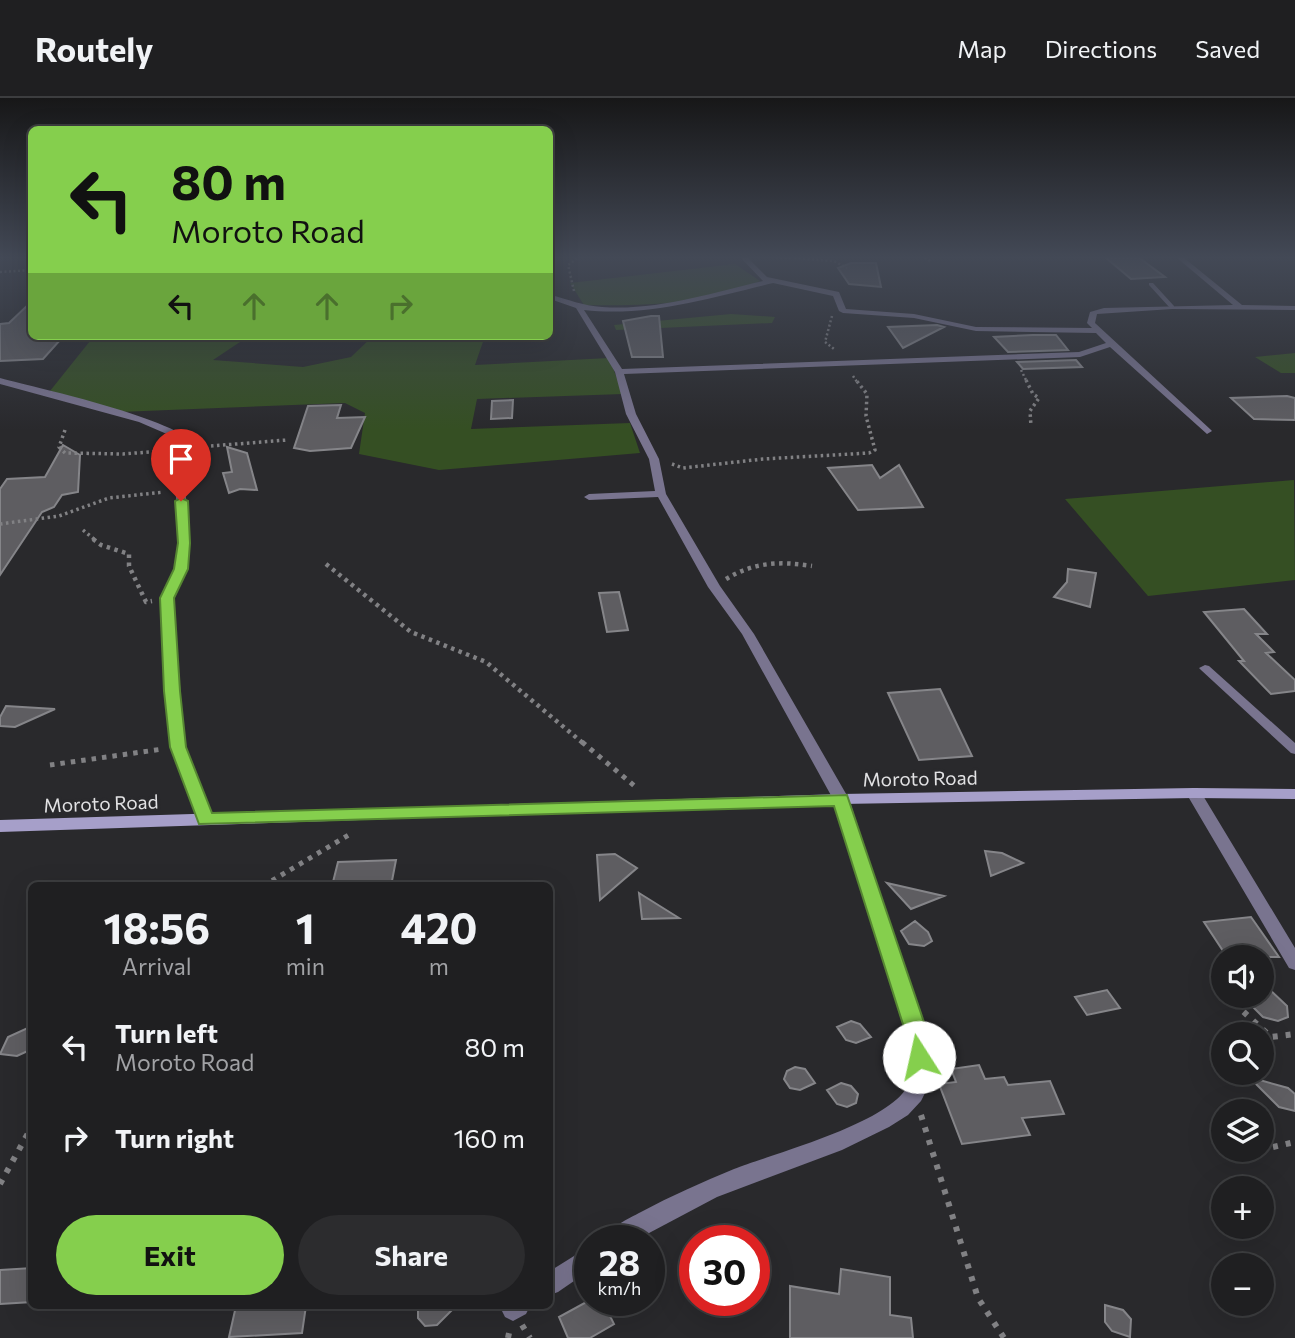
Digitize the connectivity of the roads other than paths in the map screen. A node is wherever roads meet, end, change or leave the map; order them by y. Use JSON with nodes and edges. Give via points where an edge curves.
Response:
{"nodes":[{"id":1,"x":584,"y":315,"type":"edge"},
{"id":2,"x":898,"y":315,"type":"edge"},
{"id":3,"x":1093,"y":315,"type":"edge"},
{"id":4,"x":1098,"y":331,"type":"junction"},
{"id":5,"x":1111,"y":344,"type":"junction"},
{"id":6,"x":619,"y":372,"type":"junction"},
{"id":7,"x":0,"y":381,"type":"edge"},
{"id":8,"x":1207,"y":431,"type":"dead end"},
{"id":9,"x":661,"y":494,"type":"junction"},
{"id":10,"x":589,"y":497,"type":"dead end"},
{"id":11,"x":1205,"y":668,"type":"dead end"},
{"id":12,"x":1295,"y":750,"type":"edge"},
{"id":13,"x":1194,"y":793,"type":"junction"},
{"id":14,"x":1295,"y":794,"type":"edge"},
{"id":15,"x":841,"y":799,"type":"junction"},
{"id":16,"x":206,"y":819,"type":"junction"},
{"id":17,"x":0,"y":825,"type":"edge"},
{"id":18,"x":1295,"y":963,"type":"edge"},
{"id":19,"x":643,"y":1225,"type":"edge"},
{"id":20,"x":574,"y":1268,"type":"edge"},
{"id":21,"x":553,"y":1282,"type":"edge"}],
"edges":[{"from":1,"to":6,"type":"street"},
{"from":2,"to":4,"type":"street","via":[[976,329]]},
{"from":3,"to":4,"type":"street","via":[[1091,323]]},
{"from":4,"to":5,"type":"street"},
{"from":5,"to":6,"type":"street","via":[[1080,354],[1016,359]]},
{"from":5,"to":8,"type":"street"},
{"from":6,"to":9,"type":"street","via":[[631,414],[654,459]]},
{"from":7,"to":16,"type":"street","via":[[142,420],[196,448],[179,482],[183,556],[167,598],[178,747]]},
{"from":9,"to":10,"type":"street"},
{"from":9,"to":15,"type":"street","via":[[714,587],[748,634]]},
{"from":11,"to":12,"type":"lane"},
{"from":13,"to":14,"type":"main road","name":"Moroto Road"},
{"from":13,"to":15,"type":"main road","name":"Moroto Road"},
{"from":13,"to":18,"type":"street"},
{"from":15,"to":16,"type":"main road","name":"Moroto Road"},
{"from":15,"to":19,"type":"street","via":[[918,1037],[920,1076],[914,1094],[897,1111],[838,1142],[741,1176]]},
{"from":16,"to":17,"type":"main road","name":"Moroto Road"},
{"from":20,"to":21,"type":"street"}]}
